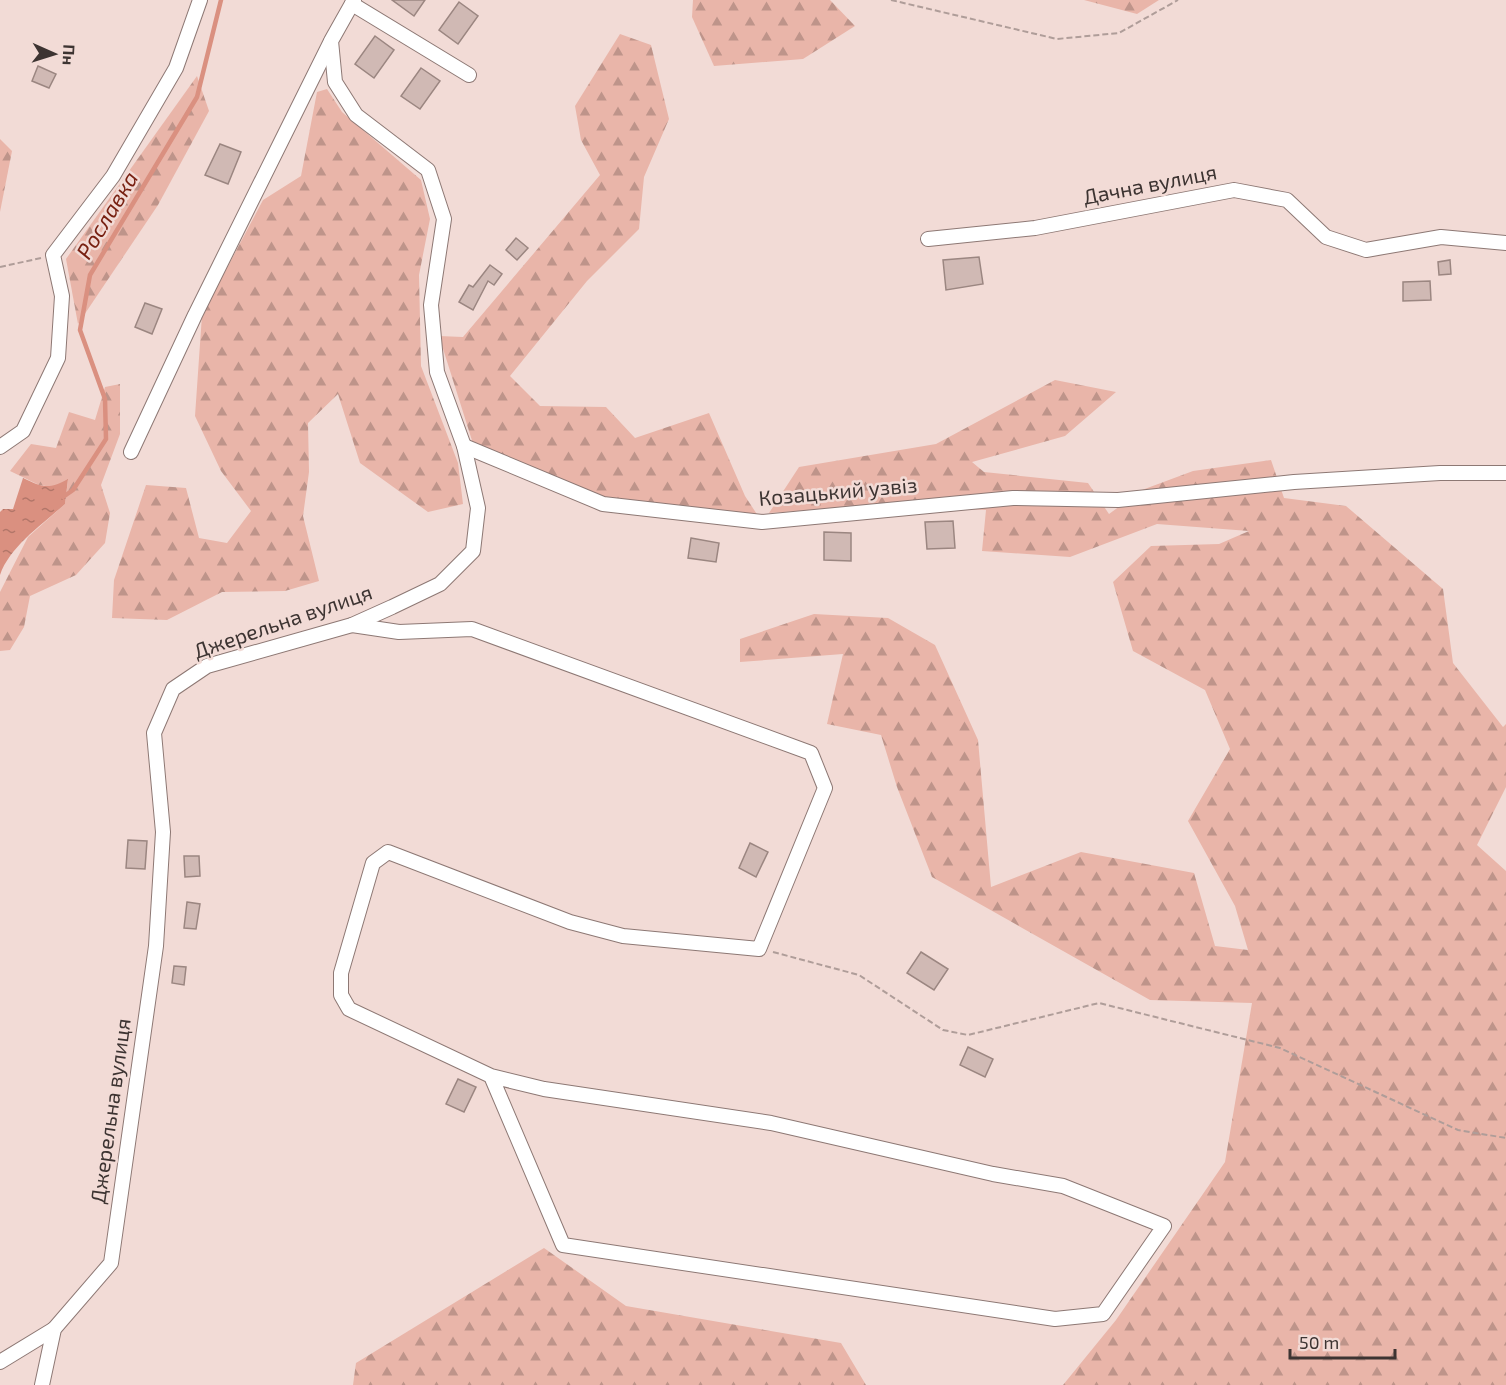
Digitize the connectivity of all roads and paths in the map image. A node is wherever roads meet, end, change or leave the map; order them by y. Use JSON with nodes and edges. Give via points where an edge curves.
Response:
{"nodes":[{"id":1,"x":200,"y":0,"type":"edge"},
{"id":2,"x":891,"y":0,"type":"edge"},
{"id":3,"x":1178,"y":0,"type":"edge"},
{"id":4,"x":353,"y":2,"type":"edge"},
{"id":5,"x":331,"y":41,"type":"junction"},
{"id":6,"x":468,"y":75,"type":"dead end"},
{"id":7,"x":928,"y":239,"type":"dead end"},
{"id":8,"x":1506,"y":243,"type":"edge"},
{"id":9,"x":52,"y":255,"type":"junction"},
{"id":10,"x":0,"y":267,"type":"edge"},
{"id":11,"x":464,"y":446,"type":"junction"},
{"id":12,"x":0,"y":447,"type":"edge"},
{"id":13,"x":131,"y":452,"type":"dead end"},
{"id":14,"x":1506,"y":473,"type":"edge"},
{"id":15,"x":352,"y":625,"type":"junction"},
{"id":16,"x":759,"y":949,"type":"junction"},
{"id":17,"x":491,"y":1076,"type":"junction"},
{"id":18,"x":1506,"y":1138,"type":"edge"},
{"id":19,"x":54,"y":1329,"type":"junction"},
{"id":20,"x":0,"y":1362,"type":"edge"},
{"id":21,"x":42,"y":1385,"type":"edge"}],
"edges":[{"from":1,"to":9,"type":"street","via":[[176,68],[112,176]]},
{"from":2,"to":3,"type":"path","via":[[1057,39],[1119,33]]},
{"from":4,"to":5,"type":"street"},
{"from":4,"to":6,"type":"street"},
{"from":5,"to":11,"type":"street","name":"Джерельна вулиця","via":[[335,82],[356,115],[428,170],[444,219],[431,305],[437,372]]},
{"from":5,"to":13,"type":"street"},
{"from":7,"to":8,"type":"street","name":"Дачна вулиця","via":[[1035,228],[1234,190],[1287,200],[1326,237],[1366,250],[1441,237]]},
{"from":9,"to":10,"type":"path"},
{"from":9,"to":12,"type":"street","via":[[63,296],[58,358],[23,431]]},
{"from":11,"to":14,"type":"street","name":"Козацький узвіз","via":[[603,504],[762,522],[1013,498],[1118,500],[1294,482]]},
{"from":11,"to":15,"type":"street","name":"Джерельна вулиця","via":[[478,508],[473,551],[440,584]]},
{"from":15,"to":16,"type":"street","via":[[399,632],[472,629],[811,753],[825,788]]},
{"from":15,"to":19,"type":"street","name":"Джерельна вулиця","via":[[207,666],[173,689],[154,733],[163,832],[156,946],[111,1263]]},
{"from":16,"to":17,"type":"street","via":[[612,933],[570,922],[388,852],[373,863],[341,973],[341,995],[349,1009]]},
{"from":16,"to":18,"type":"path","via":[[860,975],[943,1030],[968,1035],[1099,1003],[1280,1048],[1458,1130]]},
{"from":17,"to":17,"type":"street","via":[[544,1089],[771,1123],[993,1174],[1063,1186],[1164,1226],[1103,1314],[1055,1319],[563,1245]]},
{"from":19,"to":20,"type":"street"},
{"from":19,"to":21,"type":"street","name":"Джерельна вулиця"}]}
